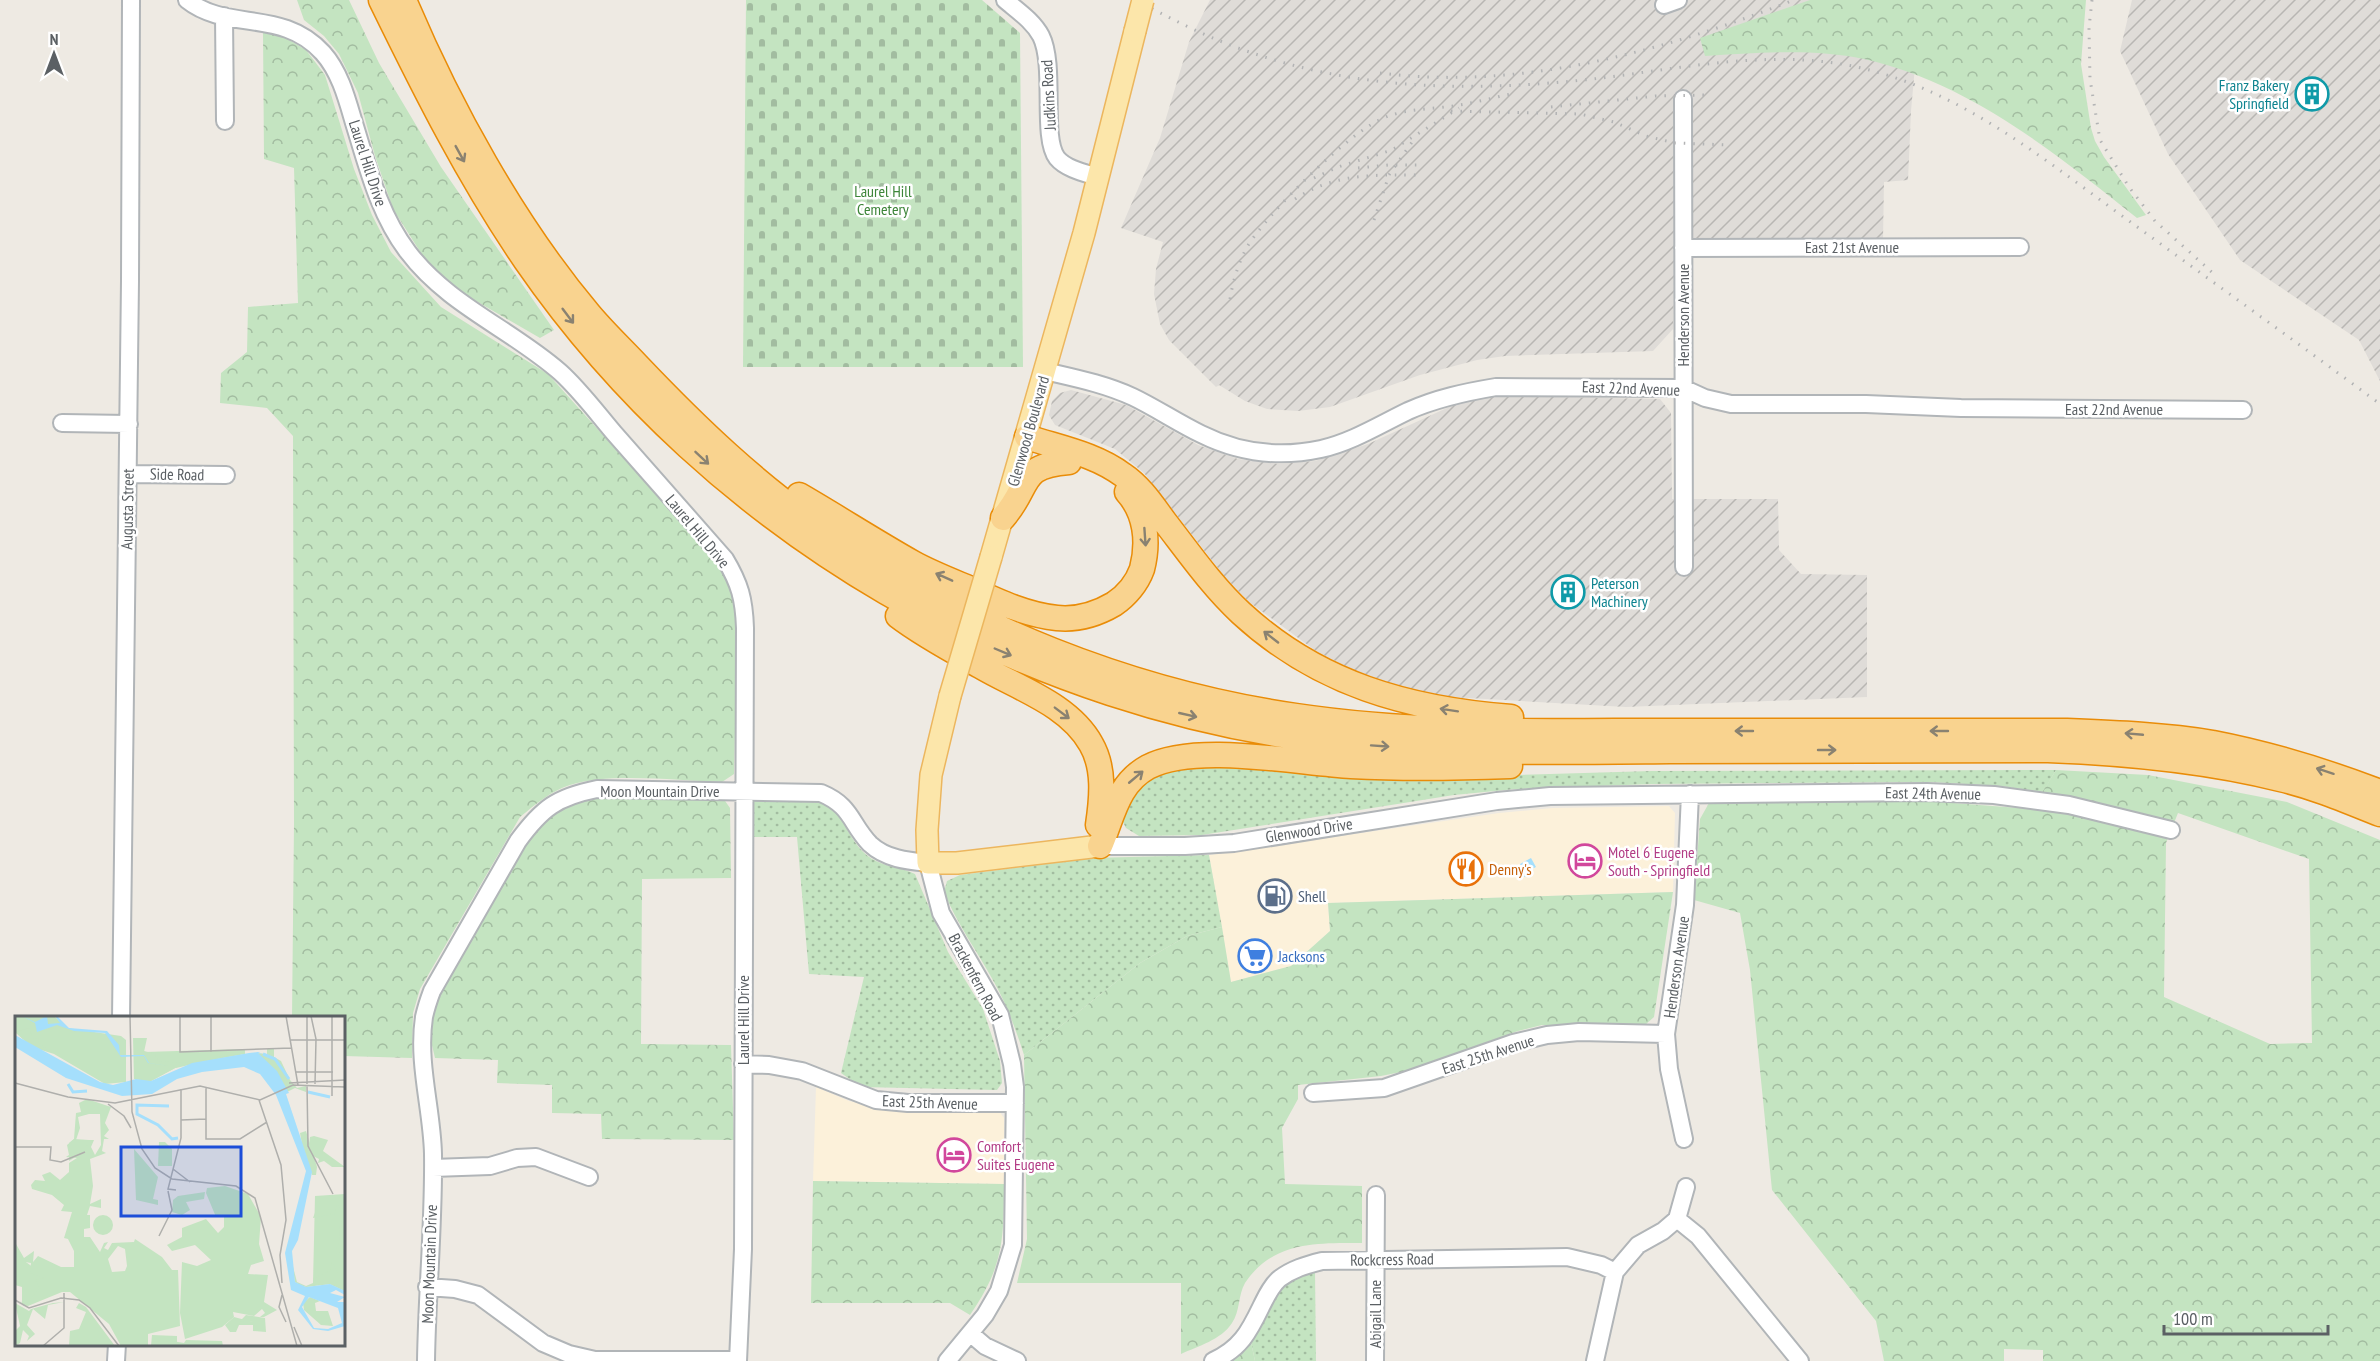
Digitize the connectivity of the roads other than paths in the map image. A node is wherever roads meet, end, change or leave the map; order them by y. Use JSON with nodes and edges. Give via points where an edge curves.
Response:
{"nodes":[{"id":1,"x":131,"y":0,"type":"edge"},
{"id":2,"x":187,"y":0,"type":"edge"},
{"id":3,"x":365,"y":0,"type":"edge"},
{"id":4,"x":381,"y":0,"type":"edge"},
{"id":5,"x":404,"y":0,"type":"edge"},
{"id":6,"x":420,"y":0,"type":"edge"},
{"id":7,"x":1005,"y":0,"type":"edge"},
{"id":8,"x":1143,"y":0,"type":"edge"},
{"id":9,"x":224,"y":16,"type":"junction"},
{"id":10,"x":1683,"y":99,"type":"dead end"},
{"id":11,"x":431,"y":104,"type":"junction"},
{"id":12,"x":460,"y":115,"type":"junction"},
{"id":13,"x":225,"y":121,"type":"dead end"},
{"id":14,"x":1098,"y":177,"type":"junction"},
{"id":15,"x":2020,"y":247,"type":"dead end"},
{"id":16,"x":1683,"y":248,"type":"junction"},
{"id":17,"x":1045,"y":371,"type":"junction"},
{"id":18,"x":1683,"y":388,"type":"junction"},
{"id":19,"x":2243,"y":410,"type":"dead end"},
{"id":20,"x":62,"y":423,"type":"dead end"},
{"id":21,"x":129,"y":424,"type":"junction"},
{"id":22,"x":1025,"y":443,"type":"junction"},
{"id":23,"x":722,"y":449,"type":"junction"},
{"id":24,"x":1069,"y":462,"type":"junction"},
{"id":25,"x":128,"y":474,"type":"junction"},
{"id":26,"x":226,"y":475,"type":"dead end"},
{"id":27,"x":1003,"y":518,"type":"junction"},
{"id":28,"x":842,"y":564,"type":"junction"},
{"id":29,"x":1684,"y":567,"type":"dead end"},
{"id":30,"x":1678,"y":741,"type":"junction"},
{"id":31,"x":743,"y":791,"type":"junction"},
{"id":32,"x":2380,"y":792,"type":"edge"},
{"id":33,"x":1690,"y":794,"type":"junction"},
{"id":34,"x":2380,"y":814,"type":"edge"},
{"id":35,"x":2171,"y":830,"type":"dead end"},
{"id":36,"x":1101,"y":846,"type":"junction"},
{"id":37,"x":928,"y":863,"type":"junction"},
{"id":38,"x":121,"y":1016,"type":"edge"},
{"id":39,"x":1666,"y":1034,"type":"junction"},
{"id":40,"x":743,"y":1064,"type":"junction"},
{"id":41,"x":1313,"y":1093,"type":"dead end"},
{"id":42,"x":1016,"y":1103,"type":"junction"},
{"id":43,"x":1684,"y":1139,"type":"dead end"},
{"id":44,"x":433,"y":1168,"type":"junction"},
{"id":45,"x":589,"y":1177,"type":"dead end"},
{"id":46,"x":1686,"y":1187,"type":"dead end"},
{"id":47,"x":1376,"y":1196,"type":"dead end"},
{"id":48,"x":1677,"y":1219,"type":"junction"},
{"id":49,"x":1375,"y":1258,"type":"junction"},
{"id":50,"x":1615,"y":1272,"type":"junction"},
{"id":51,"x":427,"y":1287,"type":"junction"},
{"id":52,"x":971,"y":1334,"type":"junction"},
{"id":53,"x":117,"y":1346,"type":"edge"},
{"id":54,"x":116,"y":1361,"type":"edge"},
{"id":55,"x":426,"y":1361,"type":"edge"},
{"id":56,"x":595,"y":1361,"type":"edge"},
{"id":57,"x":738,"y":1361,"type":"edge"},
{"id":58,"x":947,"y":1361,"type":"edge"},
{"id":59,"x":1017,"y":1361,"type":"edge"},
{"id":60,"x":1213,"y":1361,"type":"edge"},
{"id":61,"x":1375,"y":1361,"type":"edge"},
{"id":62,"x":1594,"y":1361,"type":"edge"},
{"id":63,"x":1800,"y":1361,"type":"edge"}],
"edges":[{"from":1,"to":21,"type":"street","name":"Augusta Street"},
{"from":2,"to":9,"type":"street","name":"Laurel Hill Drive"},
{"from":3,"to":11,"type":"highway","via":[[401,69]]},
{"from":4,"to":11,"type":"highway"},
{"from":5,"to":12,"type":"highway"},
{"from":6,"to":12,"type":"highway"},
{"from":7,"to":14,"type":"street","name":"Judkins Road","via":[[1041,36],[1048,66],[1051,145],[1057,158]]},
{"from":8,"to":14,"type":"main road","name":"Glenwood Boulevard","bridge":true},
{"from":9,"to":13,"type":"street"},
{"from":9,"to":31,"type":"street","name":"Laurel Hill Drive","via":[[285,26],[307,38],[324,54],[343,87],[382,212],[407,251],[432,280],[462,304],[530,346],[562,374],[725,559],[738,580],[744,603]]},
{"from":10,"to":16,"type":"street","name":"Henderson Avenue"},
{"from":11,"to":28,"type":"highway","one_way":true,"via":[[484,198],[528,264],[628,386],[730,484]]},
{"from":12,"to":23,"type":"highway","via":[[501,189],[590,315]]},
{"from":14,"to":17,"type":"main road","name":"Glenwood Boulevard"},
{"from":15,"to":16,"type":"street","name":"East 21st Avenue"},
{"from":16,"to":18,"type":"street","name":"Henderson Avenue"},
{"from":17,"to":18,"type":"street","name":"East 22nd Avenue","via":[[1132,396],[1223,444],[1252,452],[1285,454],[1348,442],[1437,400],[1496,387]]},
{"from":17,"to":22,"type":"main road","name":"Glenwood Boulevard"},
{"from":18,"to":19,"type":"street","name":"East 22nd Avenue","via":[[1731,404]]},
{"from":18,"to":29,"type":"street","name":"Henderson Avenue"},
{"from":20,"to":21,"type":"street"},
{"from":21,"to":25,"type":"street","name":"Augusta Street"},
{"from":22,"to":24,"type":"highway"},
{"from":22,"to":27,"type":"main road","name":"Glenwood Boulevard"},
{"from":30,"to":22,"type":"highway","one_way":true,"via":[[1410,703],[1330,675],[1296,656],[1241,612],[1124,475],[1079,452]]},
{"from":24,"to":23,"type":"highway","one_way":true,"via":[[1104,475],[1135,501],[1146,540],[1141,572],[1119,600],[1101,612],[1060,618],[1005,605],[914,564]]},
{"from":23,"to":30,"type":"highway","via":[[827,532],[907,581],[1024,639],[1155,686],[1236,706],[1371,726]]},
{"from":24,"to":27,"type":"highway","via":[[1048,464],[1032,472]]},
{"from":25,"to":26,"type":"street","name":"Side Road"},
{"from":25,"to":38,"type":"street","name":"Augusta Street"},
{"from":27,"to":37,"type":"main road","name":"Glenwood Boulevard","bridge":true,"via":[[950,696],[931,775]]},
{"from":28,"to":30,"type":"highway","one_way":true,"via":[[981,643],[1129,700],[1208,720],[1349,744],[1419,749],[1547,752]]},
{"from":28,"to":36,"type":"highway","one_way":true,"via":[[861,588],[901,618],[1047,702],[1080,728],[1098,760]]},
{"from":32,"to":30,"type":"highway","one_way":true,"via":[[2291,760],[2212,743],[2134,734],[2066,731]]},
{"from":30,"to":34,"type":"highway","one_way":true,"via":[[2130,753],[2213,764],[2282,779]]},
{"from":36,"to":30,"type":"highway","one_way":true,"via":[[1120,792],[1148,768],[1168,759],[1218,755],[1349,766],[1467,768],[1575,762]]},
{"from":31,"to":37,"type":"street","name":"Moon Mountain Drive","via":[[821,793],[847,810],[870,844],[886,855]]},
{"from":31,"to":40,"type":"street","name":"Laurel Hill Drive"},
{"from":31,"to":44,"type":"street","name":"Moon Mountain Drive","via":[[597,789],[564,798],[529,825],[432,991],[424,1016],[423,1065]]},
{"from":33,"to":35,"type":"street","name":"East 24th Avenue","via":[[1994,795],[2069,804]]},
{"from":33,"to":36,"type":"street","name":"Glenwood Drive","via":[[1550,796],[1234,843]]},
{"from":33,"to":39,"type":"street","name":"Henderson Avenue","via":[[1685,905]]},
{"from":36,"to":37,"type":"main road","name":"Glenwood Drive"},
{"from":37,"to":42,"type":"street","name":"Brackenfern Road","via":[[942,912],[1000,1015],[1012,1064]]},
{"from":39,"to":41,"type":"street","name":"East 25th Avenue","via":[[1547,1035],[1513,1042],[1384,1088]]},
{"from":39,"to":43,"type":"street","name":"Henderson Avenue"},
{"from":40,"to":42,"type":"street","name":"East 25th Avenue","via":[[802,1071],[876,1100]]},
{"from":40,"to":57,"type":"street","name":"Laurel Hill Drive","via":[[743,1249]]},
{"from":42,"to":52,"type":"street","name":"Brackenfern Road","via":[[1013,1245],[999,1291]]},
{"from":44,"to":45,"type":"street","via":[[490,1166],[536,1157]]},
{"from":44,"to":51,"type":"street","name":"Moon Mountain Drive"},
{"from":46,"to":48,"type":"street"},
{"from":47,"to":49,"type":"street","name":"Abigail Lane"},
{"from":48,"to":50,"type":"street","via":[[1638,1245]]},
{"from":48,"to":63,"type":"street","via":[[1698,1236]]},
{"from":49,"to":50,"type":"street","name":"Rockcress Road","via":[[1567,1257]]},
{"from":49,"to":60,"type":"street","name":"Rockcress Road","via":[[1322,1261],[1299,1267],[1277,1280],[1245,1337],[1229,1354]]},
{"from":49,"to":61,"type":"street","name":"Abigail Lane"},
{"from":50,"to":62,"type":"street"},
{"from":51,"to":55,"type":"street","name":"Moon Mountain Drive"},
{"from":51,"to":56,"type":"street","via":[[455,1288],[478,1295],[543,1343]]},
{"from":52,"to":58,"type":"street","name":"Brackenfern Road"},
{"from":52,"to":59,"type":"street","via":[[985,1346]]},
{"from":53,"to":54,"type":"street"},
{"from":56,"to":57,"type":"street"}]}
